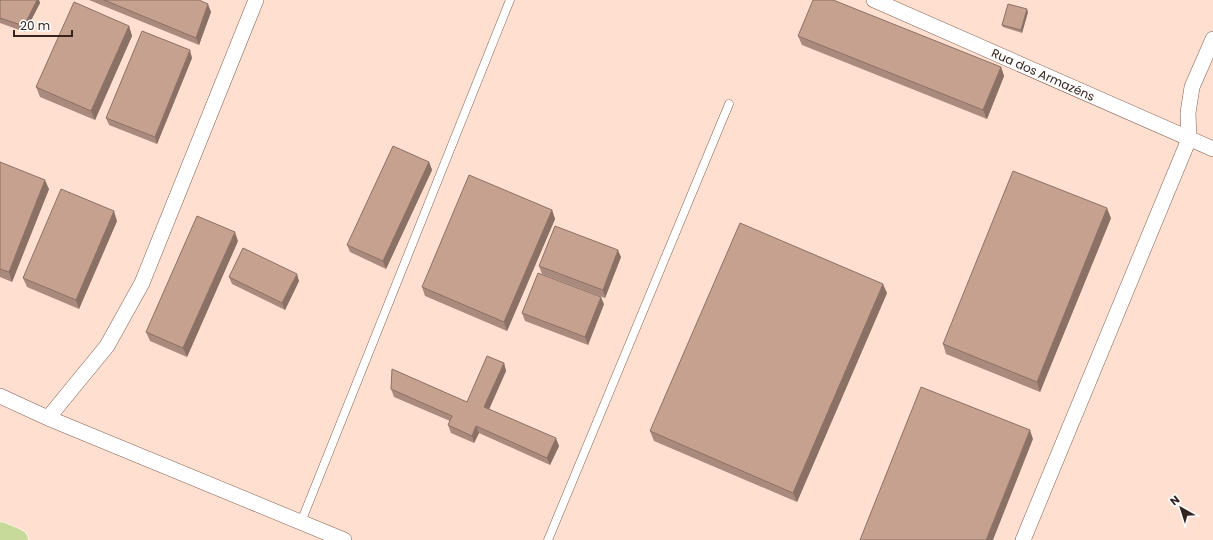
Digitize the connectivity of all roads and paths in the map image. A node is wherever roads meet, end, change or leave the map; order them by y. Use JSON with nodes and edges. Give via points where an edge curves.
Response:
{"nodes":[{"id":1,"x":256,"y":0,"type":"edge"},
{"id":2,"x":510,"y":0,"type":"edge"},
{"id":3,"x":874,"y":0,"type":"edge"},
{"id":4,"x":1213,"y":39,"type":"edge"},
{"id":5,"x":729,"y":104,"type":"dead end"},
{"id":6,"x":1189,"y":139,"type":"junction"},
{"id":7,"x":1213,"y":149,"type":"edge"},
{"id":8,"x":0,"y":396,"type":"edge"},
{"id":9,"x":48,"y":418,"type":"junction"},
{"id":10,"x":301,"y":522,"type":"junction"},
{"id":11,"x":0,"y":533,"type":"edge"},
{"id":12,"x":17,"y":540,"type":"edge"},
{"id":13,"x":344,"y":540,"type":"edge"},
{"id":14,"x":548,"y":540,"type":"edge"},
{"id":15,"x":1023,"y":540,"type":"edge"}],
"edges":[{"from":1,"to":9,"type":"street","via":[[142,283],[107,346]]},
{"from":2,"to":10,"type":"lane"},
{"from":3,"to":6,"type":"street","name":"Rua dos Armazéns"},
{"from":4,"to":6,"type":"street","via":[[1192,87],[1188,113]]},
{"from":5,"to":14,"type":"lane"},
{"from":6,"to":7,"type":"street","name":"Rua dos Armazéns"},
{"from":6,"to":15,"type":"street"},
{"from":8,"to":9,"type":"street"},
{"from":9,"to":10,"type":"street"},
{"from":10,"to":13,"type":"street"},
{"from":11,"to":12,"type":"highway"}]}
